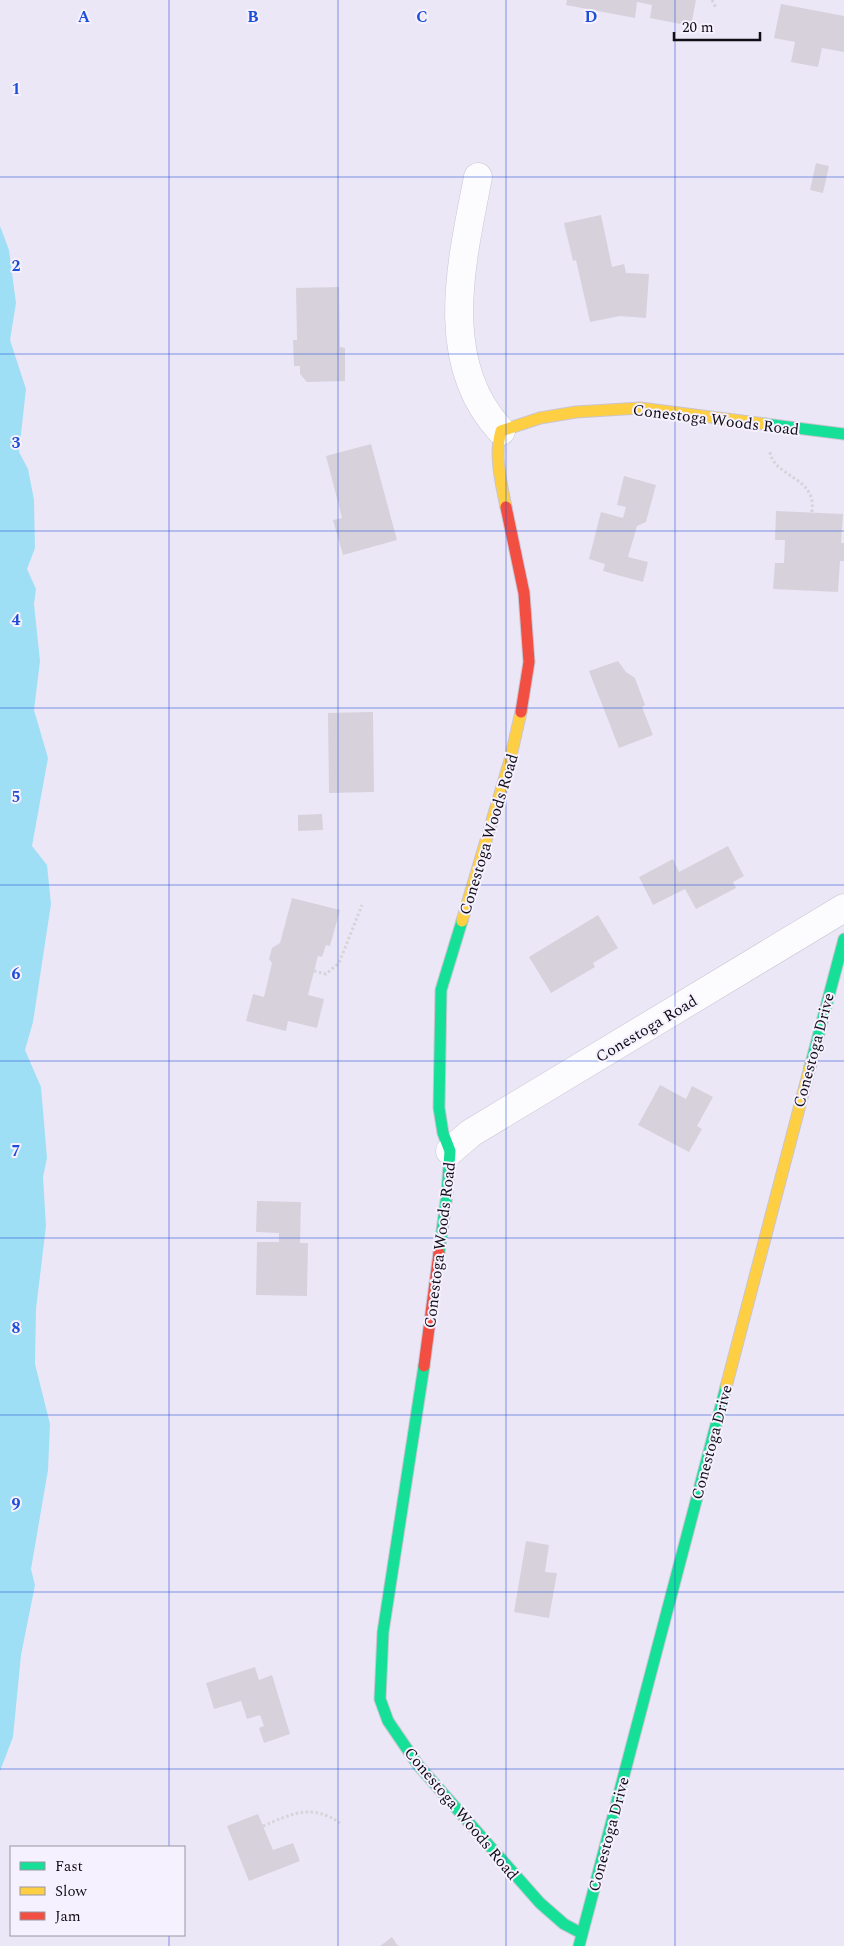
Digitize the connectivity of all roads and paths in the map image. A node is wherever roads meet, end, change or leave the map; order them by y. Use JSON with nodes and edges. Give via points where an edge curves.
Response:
{"nodes":[{"id":1,"x":712,"y":0,"type":"edge"},
{"id":2,"x":716,"y":8,"type":"dead end"},
{"id":3,"x":478,"y":177,"type":"dead end"},
{"id":4,"x":765,"y":424,"type":"junction"},
{"id":5,"x":501,"y":432,"type":"junction"},
{"id":6,"x":844,"y":434,"type":"edge"},
{"id":7,"x":812,"y":513,"type":"dead end"},
{"id":8,"x":362,"y":904,"type":"dead end"},
{"id":9,"x":844,"y":908,"type":"edge"},
{"id":10,"x":844,"y":939,"type":"edge"},
{"id":11,"x":314,"y":971,"type":"dead end"},
{"id":12,"x":450,"y":1151,"type":"junction"},
{"id":13,"x":340,"y":1823,"type":"dead end"},
{"id":14,"x":263,"y":1826,"type":"dead end"},
{"id":15,"x":582,"y":1933,"type":"junction"},
{"id":16,"x":579,"y":1946,"type":"edge"}],
"edges":[{"from":1,"to":2,"type":"path"},
{"from":3,"to":5,"type":"street","via":[[462,262],[459,326],[465,366],[475,396]]},
{"from":4,"to":5,"type":"street","name":"Conestoga Woods Road","via":[[640,408],[603,409],[540,418]]},
{"from":4,"to":6,"type":"street","name":"Conestoga Woods Road"},
{"from":4,"to":7,"type":"path","via":[[771,458],[807,488],[812,498]]},
{"from":5,"to":12,"type":"street","name":"Conestoga Woods Road","via":[[498,441],[499,473],[524,593],[529,662],[522,714],[510,760],[441,990],[439,1108]]},
{"from":8,"to":11,"type":"path","via":[[339,963],[326,974]]},
{"from":9,"to":12,"type":"street","name":"Conestoga Road","via":[[471,1133]]},
{"from":10,"to":15,"type":"street","name":"Conestoga Drive"},
{"from":12,"to":15,"type":"street","name":"Conestoga Woods Road","via":[[431,1319],[383,1632],[380,1700],[388,1721],[418,1764],[540,1903],[564,1924]]},
{"from":13,"to":14,"type":"path","via":[[329,1815],[300,1811]]},
{"from":15,"to":16,"type":"street","name":"Conestoga Drive"}]}
